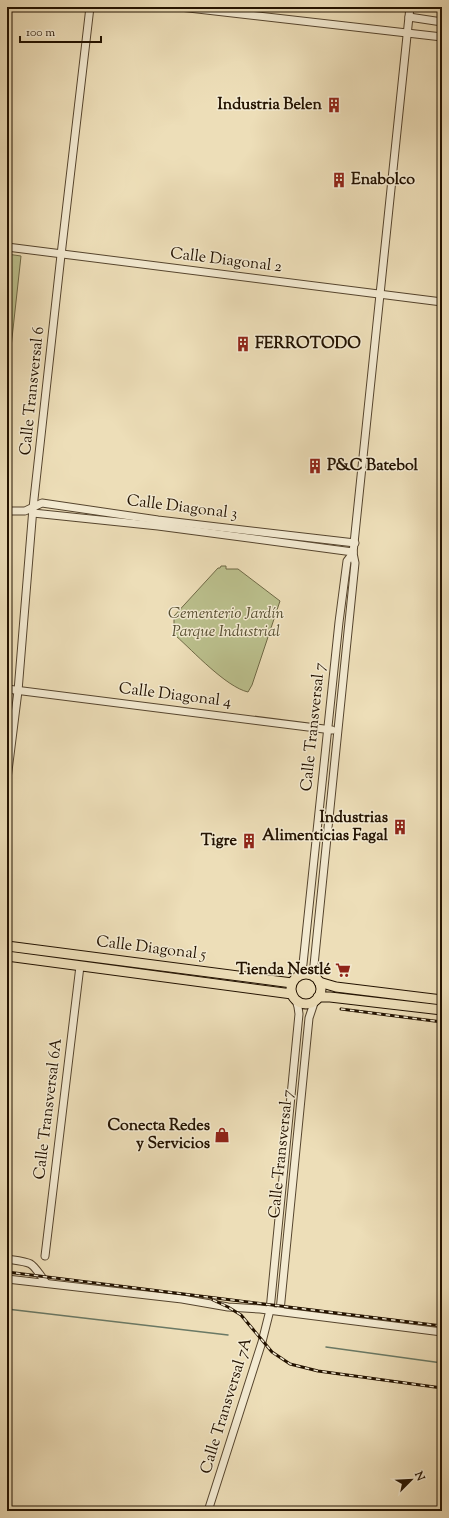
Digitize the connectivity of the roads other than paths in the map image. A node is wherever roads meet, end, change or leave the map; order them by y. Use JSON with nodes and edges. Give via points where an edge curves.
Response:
{"nodes":[{"id":1,"x":90,"y":7,"type":"edge"},
{"id":2,"x":180,"y":7,"type":"edge"},
{"id":3,"x":410,"y":7,"type":"edge"},
{"id":4,"x":409,"y":17,"type":"junction"},
{"id":5,"x":442,"y":22,"type":"edge"},
{"id":6,"x":406,"y":33,"type":"junction"},
{"id":7,"x":442,"y":37,"type":"edge"},
{"id":8,"x":7,"y":247,"type":"edge"},
{"id":9,"x":61,"y":255,"type":"junction"},
{"id":10,"x":381,"y":294,"type":"junction"},
{"id":11,"x":442,"y":302,"type":"edge"},
{"id":12,"x":7,"y":511,"type":"edge"},
{"id":13,"x":33,"y":511,"type":"junction"},
{"id":14,"x":355,"y":543,"type":"junction"},
{"id":15,"x":353,"y":553,"type":"junction"},
{"id":16,"x":7,"y":689,"type":"edge"},
{"id":17,"x":18,"y":691,"type":"junction"},
{"id":18,"x":328,"y":730,"type":"junction"},
{"id":19,"x":339,"y":730,"type":"junction"},
{"id":20,"x":7,"y":779,"type":"edge"},
{"id":21,"x":311,"y":894,"type":"junction"},
{"id":22,"x":321,"y":895,"type":"junction"},
{"id":23,"x":7,"y":946,"type":"edge"},
{"id":24,"x":7,"y":956,"type":"edge"},
{"id":25,"x":124,"y":960,"type":"junction"},
{"id":26,"x":80,"y":966,"type":"junction"},
{"id":27,"x":122,"y":972,"type":"junction"},
{"id":28,"x":295,"y":979,"type":"junction"},
{"id":29,"x":316,"y":979,"type":"junction"},
{"id":30,"x":442,"y":993,"type":"edge"},
{"id":31,"x":294,"y":997,"type":"junction"},
{"id":32,"x":442,"y":997,"type":"edge"},
{"id":33,"x":317,"y":999,"type":"junction"},
{"id":34,"x":442,"y":1000,"type":"edge"},
{"id":35,"x":442,"y":1008,"type":"edge"},
{"id":36,"x":293,"y":1078,"type":"junction"},
{"id":37,"x":304,"y":1079,"type":"junction"},
{"id":38,"x":282,"y":1179,"type":"junction"},
{"id":39,"x":293,"y":1181,"type":"junction"},
{"id":40,"x":45,"y":1256,"type":"dead end"},
{"id":41,"x":7,"y":1259,"type":"edge"},
{"id":42,"x":275,"y":1262,"type":"junction"},
{"id":43,"x":285,"y":1262,"type":"junction"},
{"id":44,"x":7,"y":1279,"type":"edge"},
{"id":45,"x":46,"y":1284,"type":"junction"},
{"id":46,"x":270,"y":1310,"type":"junction"},
{"id":47,"x":280,"y":1311,"type":"junction"},
{"id":48,"x":442,"y":1332,"type":"edge"},
{"id":49,"x":208,"y":1511,"type":"edge"}],
"edges":[{"from":1,"to":9,"type":"street","name":"Calle Transversal 6"},
{"from":2,"to":6,"type":"street"},
{"from":3,"to":4,"type":"street","name":"Calle Transversal 7"},
{"from":4,"to":5,"type":"street"},
{"from":4,"to":6,"type":"street","name":"Calle Transversal 7"},
{"from":6,"to":7,"type":"street"},
{"from":6,"to":10,"type":"street","name":"Calle Transversal 7"},
{"from":8,"to":9,"type":"street","name":"Calle Diagonal 2"},
{"from":9,"to":10,"type":"street","name":"Calle Diagonal 2"},
{"from":9,"to":13,"type":"street","name":"Calle Transversal 6"},
{"from":10,"to":11,"type":"street","name":"Calle Diagonal 2"},
{"from":10,"to":14,"type":"street","name":"Calle Transversal 7"},
{"from":12,"to":13,"type":"street","name":"Calle Diagonal 3"},
{"from":13,"to":14,"type":"street","name":"Calle Diagonal 3","via":[[42,503],[158,520]]},
{"from":13,"to":15,"type":"street"},
{"from":13,"to":17,"type":"street","name":"Calle Transversal 6"},
{"from":14,"to":15,"type":"street","name":"Calle Transversal 7"},
{"from":15,"to":18,"type":"street","name":"Calle Transversal 7","via":[[347,561],[338,622]]},
{"from":15,"to":19,"type":"street","name":"Calle Transversal 7","via":[[355,563]]},
{"from":16,"to":17,"type":"street","name":"Calle Diagonal 4"},
{"from":17,"to":18,"type":"street","name":"Calle Diagonal 4"},
{"from":17,"to":20,"type":"street","name":"Calle Transversal 6"},
{"from":18,"to":19,"type":"street","name":"Calle Diagonal 4"},
{"from":18,"to":21,"type":"street","name":"Calle Transversal 7"},
{"from":19,"to":22,"type":"street","name":"Calle Transversal 7"},
{"from":21,"to":22,"type":"street"},
{"from":21,"to":28,"type":"street","name":"Calle Transversal 7","via":[[303,964]]},
{"from":22,"to":29,"type":"street","name":"Calle Transversal 7"},
{"from":23,"to":25,"type":"main road","name":"Calle Diagonal 5"},
{"from":24,"to":26,"type":"main road","name":"Calle Diagonal 5"},
{"from":25,"to":27,"type":"main road"},
{"from":25,"to":28,"type":"main road","name":"Calle Diagonal 5"},
{"from":26,"to":27,"type":"main road","name":"Calle Diagonal 5"},
{"from":26,"to":40,"type":"street","name":"Calle Transversal 6A"},
{"from":27,"to":31,"type":"main road","name":"Calle Diagonal 5"},
{"from":28,"to":29,"type":"main road","via":[[305,974]]},
{"from":28,"to":31,"type":"main road"},
{"from":29,"to":33,"type":"main road","via":[[321,990]]},
{"from":29,"to":34,"type":"main road","via":[[336,987]]},
{"from":30,"to":32,"type":"street"},
{"from":31,"to":33,"type":"main road","via":[[303,1004]]},
{"from":31,"to":36,"type":"street","name":"Calle Transversal 7","via":[[299,1014]]},
{"from":33,"to":35,"type":"main road","via":[[330,997]]},
{"from":33,"to":37,"type":"street","name":"Calle Transversal 7","via":[[309,1018]]},
{"from":36,"to":37,"type":"street"},
{"from":36,"to":38,"type":"street","name":"Calle Transversal 7"},
{"from":37,"to":39,"type":"street","name":"Calle Transversal 7"},
{"from":38,"to":39,"type":"street"},
{"from":38,"to":42,"type":"street","name":"Calle Transversal 7"},
{"from":39,"to":43,"type":"street","name":"Calle Transversal 7"},
{"from":41,"to":45,"type":"street","via":[[30,1262]]},
{"from":42,"to":43,"type":"street"},
{"from":42,"to":46,"type":"street","name":"Calle Transversal 7"},
{"from":43,"to":47,"type":"street","name":"Calle Transversal 7"},
{"from":44,"to":45,"type":"street"},
{"from":45,"to":46,"type":"street"},
{"from":46,"to":47,"type":"street"},
{"from":46,"to":49,"type":"street","name":"Calle Transversal 7A"},
{"from":47,"to":48,"type":"street"}]}
